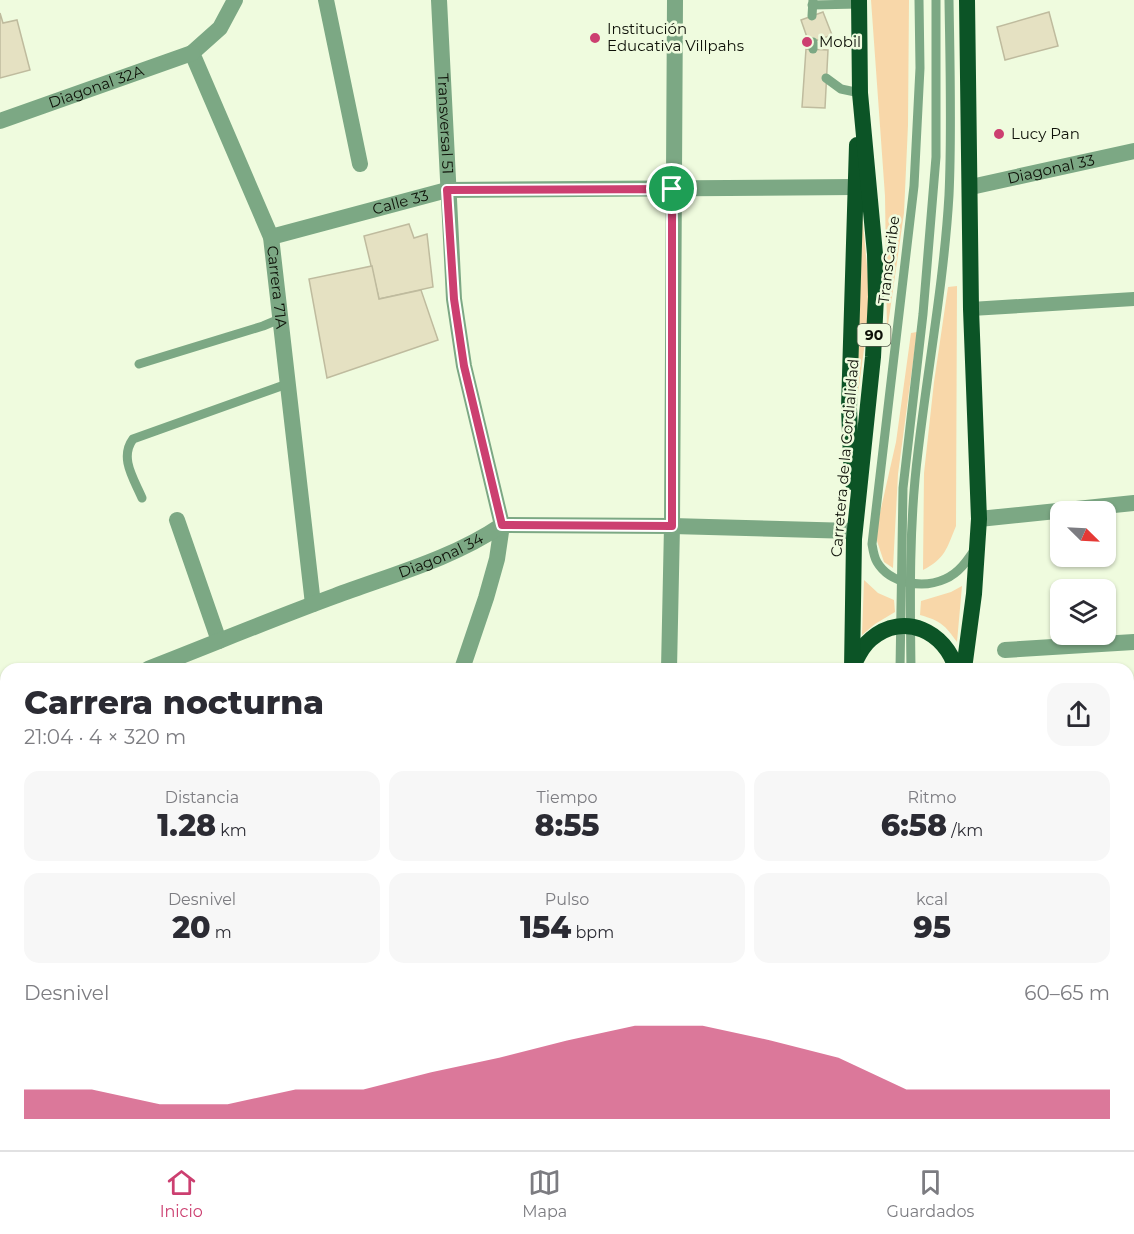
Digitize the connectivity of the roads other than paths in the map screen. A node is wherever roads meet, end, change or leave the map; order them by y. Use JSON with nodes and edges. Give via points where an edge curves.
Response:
{"nodes":[{"id":1,"x":235,"y":0,"type":"edge"},
{"id":2,"x":326,"y":0,"type":"edge"},
{"id":3,"x":439,"y":0,"type":"edge"},
{"id":4,"x":675,"y":0,"type":"edge"},
{"id":5,"x":919,"y":0,"type":"edge"},
{"id":6,"x":936,"y":0,"type":"edge"},
{"id":7,"x":949,"y":0,"type":"edge"},
{"id":8,"x":967,"y":0,"type":"edge"},
{"id":9,"x":859,"y":2,"type":"edge"},
{"id":10,"x":812,"y":3,"type":"edge"},
{"id":11,"x":812,"y":16,"type":"dead end"},
{"id":12,"x":192,"y":53,"type":"junction"},
{"id":13,"x":826,"y":78,"type":"dead end"},
{"id":14,"x":860,"y":93,"type":"junction"},
{"id":15,"x":0,"y":121,"type":"edge"},
{"id":16,"x":1134,"y":151,"type":"edge"},
{"id":17,"x":360,"y":164,"type":"dead end"},
{"id":18,"x":854,"y":187,"type":"junction"},
{"id":19,"x":970,"y":187,"type":"junction"},
{"id":20,"x":672,"y":189,"type":"junction"},
{"id":21,"x":447,"y":190,"type":"junction"},
{"id":22,"x":272,"y":237,"type":"junction"},
{"id":23,"x":1134,"y":298,"type":"edge"},
{"id":24,"x":971,"y":309,"type":"junction"},
{"id":25,"x":282,"y":318,"type":"junction"},
{"id":26,"x":139,"y":364,"type":"dead end"},
{"id":27,"x":287,"y":384,"type":"junction"},
{"id":28,"x":142,"y":498,"type":"dead end"},
{"id":29,"x":1134,"y":503,"type":"edge"},
{"id":30,"x":979,"y":519,"type":"junction"},
{"id":31,"x":177,"y":520,"type":"dead end"},
{"id":32,"x":502,"y":525,"type":"junction"},
{"id":33,"x":672,"y":526,"type":"junction"},
{"id":34,"x":854,"y":535,"type":"junction"},
{"id":35,"x":907,"y":582,"type":"junction"},
{"id":36,"x":313,"y":604,"type":"junction"},
{"id":37,"x":906,"y":626,"type":"junction"},
{"id":38,"x":219,"y":641,"type":"junction"},
{"id":39,"x":1134,"y":642,"type":"edge"},
{"id":40,"x":1005,"y":650,"type":"dead end"},
{"id":41,"x":163,"y":663,"type":"edge"},
{"id":42,"x":464,"y":663,"type":"edge"},
{"id":43,"x":669,"y":663,"type":"edge"},
{"id":44,"x":852,"y":663,"type":"edge"},
{"id":45,"x":855,"y":663,"type":"edge"},
{"id":46,"x":901,"y":663,"type":"edge"},
{"id":47,"x":910,"y":663,"type":"edge"},
{"id":48,"x":954,"y":663,"type":"edge"},
{"id":49,"x":965,"y":663,"type":"edge"}],
"edges":[{"from":1,"to":12,"type":"street","via":[[220,28]]},
{"from":2,"to":17,"type":"street"},
{"from":3,"to":21,"type":"street","name":"Transversal 51"},
{"from":4,"to":20,"type":"street"},
{"from":5,"to":35,"type":"lane","name":"TransCaribe","via":[[914,186],[872,544],[881,567]]},
{"from":6,"to":35,"type":"lane","via":[[936,156],[903,488]]},
{"from":7,"to":35,"type":"lane","via":[[949,196],[937,324],[918,453]]},
{"from":8,"to":19,"type":"highway"},
{"from":9,"to":10,"type":"lane"},
{"from":9,"to":14,"type":"highway","name":"Carretera de la Cordialidad","number":"90"},
{"from":10,"to":11,"type":"lane"},
{"from":12,"to":15,"type":"street","name":"Diagonal 32A"},
{"from":12,"to":22,"type":"street","name":"Carrera 71A"},
{"from":13,"to":14,"type":"lane","via":[[841,88]]},
{"from":14,"to":18,"type":"highway"},
{"from":14,"to":34,"type":"highway","name":"Carretera de la Cordialidad","number":"90","via":[[876,297]]},
{"from":16,"to":19,"type":"street","name":"Diagonal 33"},
{"from":18,"to":20,"type":"street","name":"Calle 33"},
{"from":18,"to":34,"type":"highway","via":[[849,408]]},
{"from":19,"to":24,"type":"highway"},
{"from":20,"to":21,"type":"street","name":"Calle 33"},
{"from":20,"to":33,"type":"street"},
{"from":21,"to":22,"type":"street","name":"Calle 33"},
{"from":21,"to":32,"type":"street","name":"Transversal 51","via":[[454,299],[464,366]]},
{"from":22,"to":25,"type":"street","name":"Carrera 71A"},
{"from":23,"to":24,"type":"street"},
{"from":24,"to":30,"type":"highway"},
{"from":25,"to":26,"type":"lane"},
{"from":25,"to":27,"type":"street","name":"Carrera 71A"},
{"from":27,"to":28,"type":"lane","via":[[133,439],[126,457]]},
{"from":27,"to":36,"type":"street","name":"Carrera 71A"},
{"from":29,"to":30,"type":"street"},
{"from":30,"to":35,"type":"lane","via":[[975,549],[963,567],[946,579],[927,584]]},
{"from":30,"to":49,"type":"highway"},
{"from":31,"to":38,"type":"street"},
{"from":32,"to":33,"type":"street"},
{"from":32,"to":36,"type":"street","name":"Diagonal 34","via":[[443,556]]},
{"from":32,"to":42,"type":"street","name":"Transversal 51","via":[[497,559]]},
{"from":33,"to":34,"type":"street"},
{"from":33,"to":43,"type":"street"},
{"from":34,"to":44,"type":"highway","name":"Carretera de la Cordialidad","number":"90"},
{"from":35,"to":37,"type":"lane"},
{"from":36,"to":38,"type":"street","name":"Diagonal 34"},
{"from":37,"to":45,"type":"highway","via":[[885,630],[871,638]]},
{"from":37,"to":46,"type":"lane"},
{"from":37,"to":47,"type":"lane"},
{"from":37,"to":48,"type":"highway","via":[[927,631],[942,641]]},
{"from":38,"to":41,"type":"street","name":"Diagonal 34"},
{"from":39,"to":40,"type":"street"}]}
